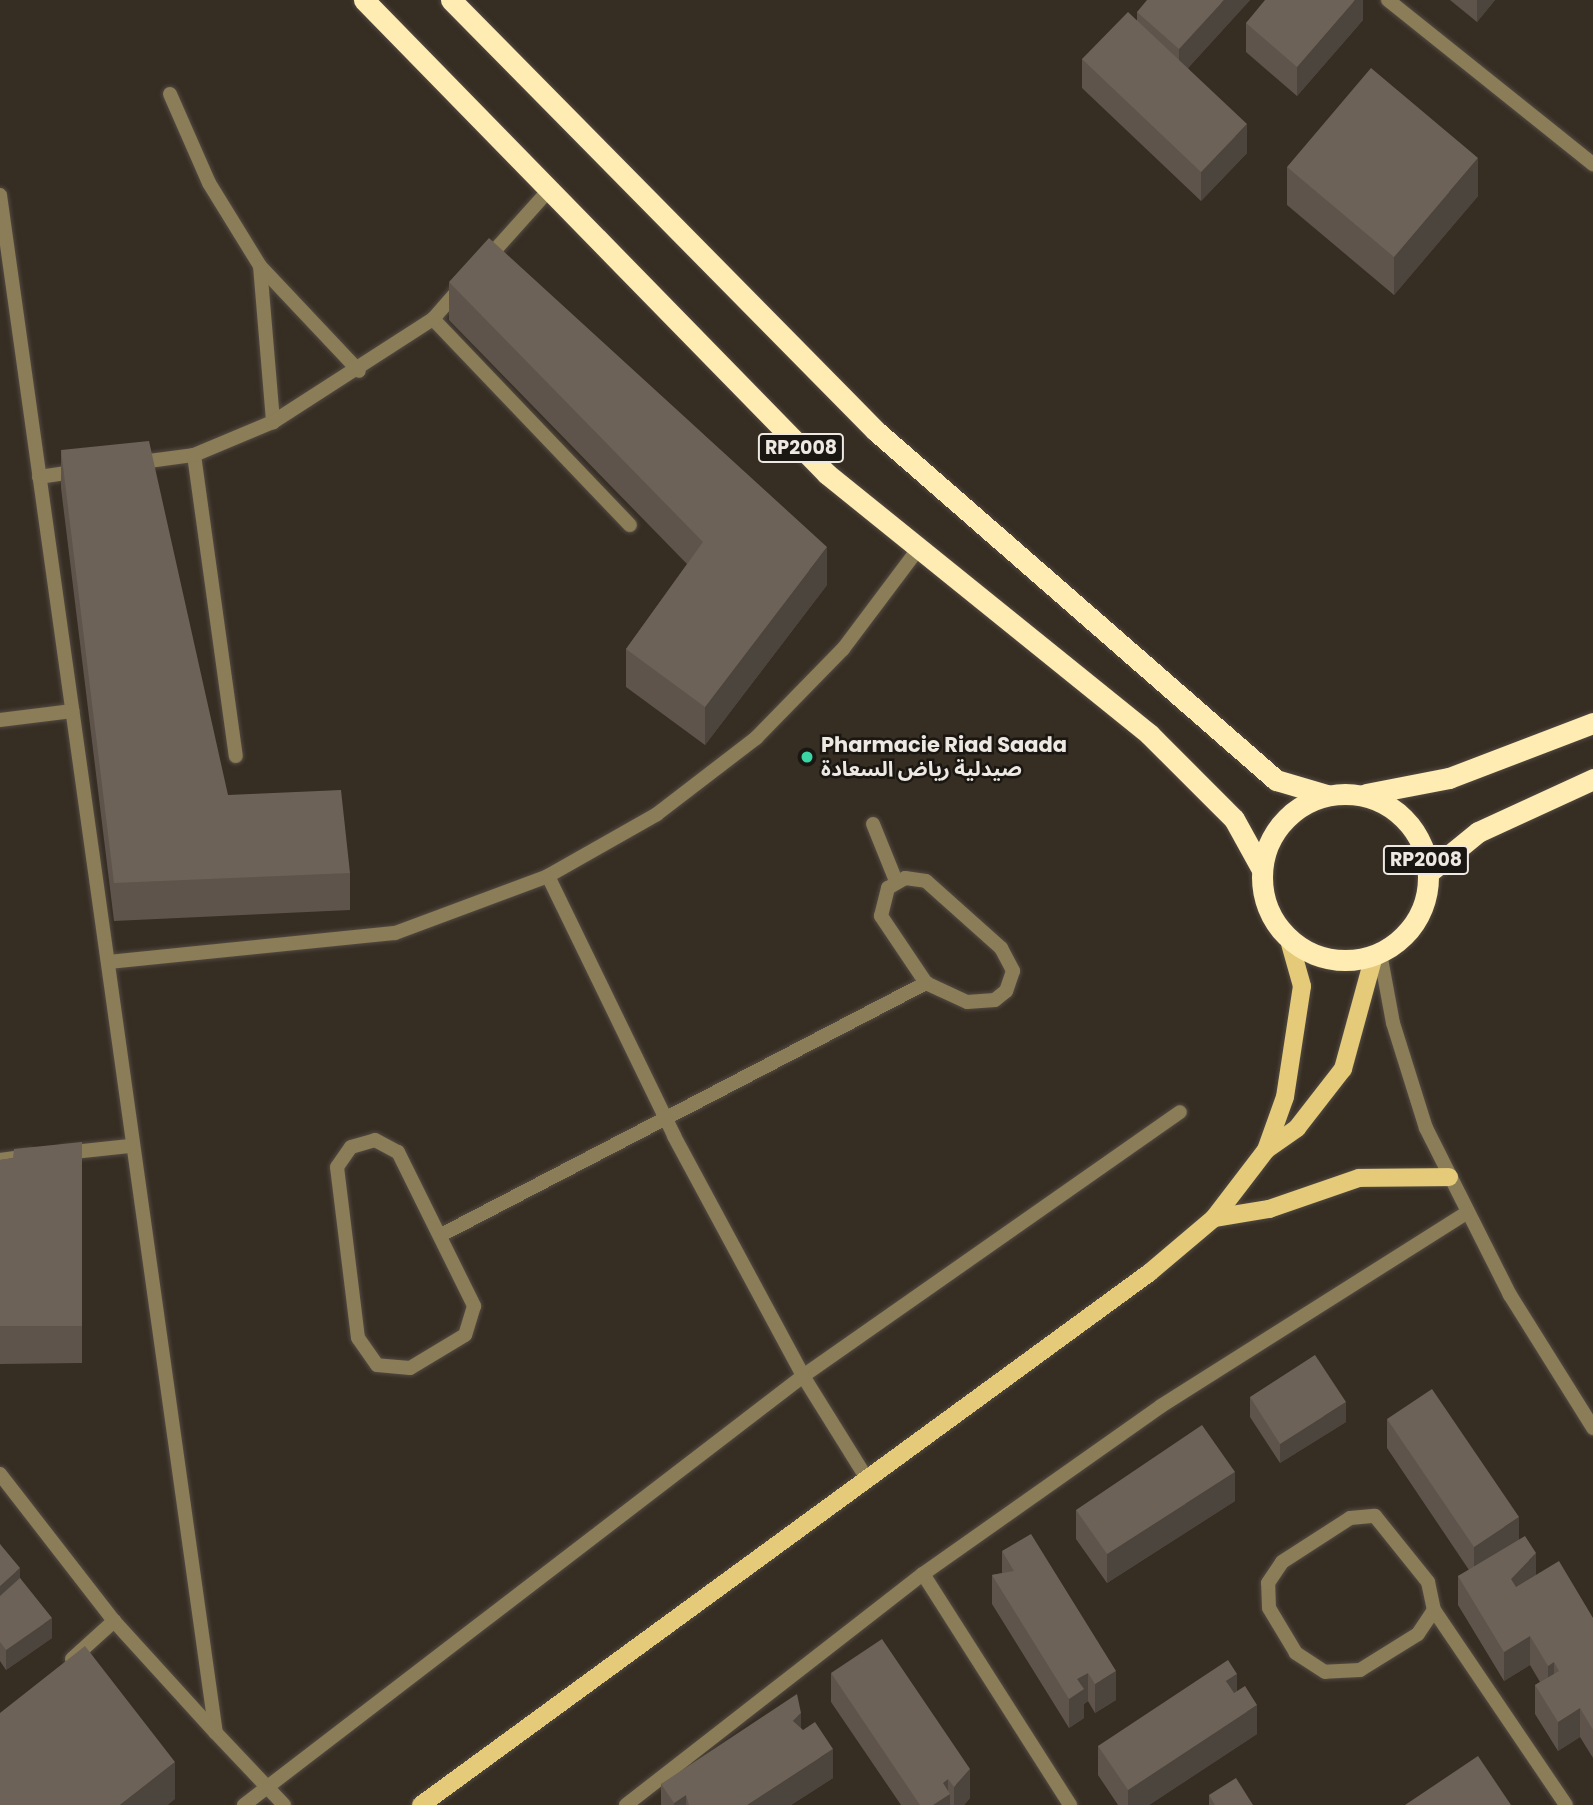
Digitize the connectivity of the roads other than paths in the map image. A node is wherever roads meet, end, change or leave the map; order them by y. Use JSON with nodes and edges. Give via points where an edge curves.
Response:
{"nodes":[{"id":1,"x":364,"y":0,"type":"edge"},
{"id":2,"x":451,"y":0,"type":"edge"},
{"id":3,"x":1388,"y":0,"type":"edge"},
{"id":4,"x":170,"y":94,"type":"dead end"},
{"id":5,"x":1593,"y":164,"type":"edge"},
{"id":6,"x":549,"y":190,"type":"junction"},
{"id":7,"x":0,"y":194,"type":"edge"},
{"id":8,"x":260,"y":266,"type":"junction"},
{"id":9,"x":7,"y":293,"type":"edge"},
{"id":10,"x":433,"y":318,"type":"junction"},
{"id":11,"x":359,"y":371,"type":"junction"},
{"id":12,"x":273,"y":422,"type":"junction"},
{"id":13,"x":194,"y":455,"type":"junction"},
{"id":14,"x":117,"y":466,"type":"edge"},
{"id":15,"x":91,"y":469,"type":"edge"},
{"id":16,"x":39,"y":477,"type":"junction"},
{"id":17,"x":630,"y":525,"type":"dead end"},
{"id":18,"x":918,"y":549,"type":"junction"},
{"id":19,"x":72,"y":711,"type":"junction"},
{"id":20,"x":0,"y":720,"type":"edge"},
{"id":21,"x":1593,"y":723,"type":"edge"},
{"id":22,"x":236,"y":756,"type":"dead end"},
{"id":23,"x":1593,"y":779,"type":"edge"},
{"id":24,"x":1353,"y":793,"type":"junction"},
{"id":25,"x":1327,"y":795,"type":"junction"},
{"id":26,"x":873,"y":824,"type":"dead end"},
{"id":27,"x":1261,"y":867,"type":"junction"},
{"id":28,"x":1429,"y":872,"type":"junction"},
{"id":29,"x":548,"y":876,"type":"junction"},
{"id":30,"x":896,"y":881,"type":"junction"},
{"id":31,"x":1289,"y":940,"type":"junction"},
{"id":32,"x":1377,"y":954,"type":"junction"},
{"id":33,"x":108,"y":962,"type":"junction"},
{"id":34,"x":926,"y":983,"type":"junction"},
{"id":35,"x":1180,"y":1112,"type":"dead end"},
{"id":36,"x":666,"y":1121,"type":"junction"},
{"id":37,"x":130,"y":1146,"type":"junction"},
{"id":38,"x":1266,"y":1150,"type":"junction"},
{"id":39,"x":0,"y":1160,"type":"edge"},
{"id":40,"x":1449,"y":1177,"type":"junction"},
{"id":41,"x":1466,"y":1213,"type":"junction"},
{"id":42,"x":1214,"y":1219,"type":"junction"},
{"id":43,"x":441,"y":1235,"type":"junction"},
{"id":44,"x":803,"y":1376,"type":"junction"},
{"id":45,"x":1593,"y":1428,"type":"edge"},
{"id":46,"x":0,"y":1474,"type":"edge"},
{"id":47,"x":867,"y":1479,"type":"junction"},
{"id":48,"x":923,"y":1574,"type":"junction"},
{"id":49,"x":1434,"y":1610,"type":"junction"},
{"id":50,"x":114,"y":1621,"type":"junction"},
{"id":51,"x":62,"y":1667,"type":"edge"},
{"id":52,"x":216,"y":1733,"type":"junction"},
{"id":53,"x":265,"y":1787,"type":"junction"},
{"id":54,"x":244,"y":1805,"type":"edge"},
{"id":55,"x":284,"y":1805,"type":"edge"},
{"id":56,"x":421,"y":1805,"type":"edge"},
{"id":57,"x":626,"y":1805,"type":"edge"},
{"id":58,"x":1070,"y":1805,"type":"edge"},
{"id":59,"x":1566,"y":1805,"type":"edge"}],
"edges":[{"from":1,"to":6,"type":"highway","number":"RP2008"},
{"from":2,"to":25,"type":"highway","number":"RP2008","via":[[876,431],[1276,780]]},
{"from":3,"to":5,"type":"street"},
{"from":4,"to":8,"type":"street","via":[[209,183]]},
{"from":6,"to":10,"type":"street"},
{"from":6,"to":18,"type":"highway","number":"RP2008","via":[[827,474]]},
{"from":7,"to":9,"type":"street"},
{"from":8,"to":11,"type":"street"},
{"from":8,"to":12,"type":"street"},
{"from":9,"to":16,"type":"street"},
{"from":10,"to":11,"type":"street"},
{"from":10,"to":17,"type":"street"},
{"from":11,"to":12,"type":"street"},
{"from":12,"to":13,"type":"street"},
{"from":13,"to":14,"type":"street"},
{"from":13,"to":22,"type":"street"},
{"from":15,"to":16,"type":"street"},
{"from":16,"to":19,"type":"street"},
{"from":18,"to":27,"type":"highway","number":"RP2008","via":[[1149,734],[1234,820]]},
{"from":18,"to":29,"type":"street","via":[[844,649],[756,738],[657,814]]},
{"from":19,"to":20,"type":"street"},
{"from":19,"to":33,"type":"street"},
{"from":21,"to":24,"type":"highway","number":"RP2008","via":[[1416,788],[1384,796]]},
{"from":23,"to":28,"type":"highway","number":"RP2008","via":[[1478,832]]},
{"from":24,"to":25,"type":"highway","number":"RP2008"},
{"from":24,"to":28,"type":"highway","number":"RP2008","via":[[1402,815]]},
{"from":25,"to":27,"type":"highway","number":"RP2008","via":[[1282,821]]},
{"from":26,"to":30,"type":"street"},
{"from":27,"to":31,"type":"highway","number":"RP2008","via":[[1272,920]]},
{"from":28,"to":32,"type":"highway","number":"RP2008","via":[[1413,925]]},
{"from":29,"to":33,"type":"street","via":[[395,933]]},
{"from":29,"to":36,"type":"street"},
{"from":30,"to":34,"type":"street","via":[[883,897],[881,916]]},
{"from":30,"to":34,"type":"street","via":[[926,881],[1002,948],[1013,971],[1006,991],[981,1002],[952,1000]]},
{"from":31,"to":32,"type":"highway","via":[[1330,959]]},
{"from":31,"to":38,"type":"main road","via":[[1302,986],[1300,1014],[1292,1070]]},
{"from":32,"to":38,"type":"main road","via":[[1343,1069],[1297,1128]]},
{"from":32,"to":40,"type":"street","via":[[1408,1076]]},
{"from":33,"to":37,"type":"street"},
{"from":34,"to":36,"type":"street"},
{"from":35,"to":44,"type":"street"},
{"from":36,"to":43,"type":"street"},
{"from":36,"to":44,"type":"street"},
{"from":37,"to":39,"type":"street"},
{"from":37,"to":52,"type":"street"},
{"from":38,"to":42,"type":"main road"},
{"from":40,"to":41,"type":"street"},
{"from":40,"to":42,"type":"main road","via":[[1359,1178],[1269,1209]]},
{"from":41,"to":45,"type":"street"},
{"from":41,"to":48,"type":"street","via":[[1161,1406]]},
{"from":42,"to":47,"type":"main road"},
{"from":43,"to":43,"type":"street","via":[[398,1152],[375,1140],[342,1155],[336,1179],[358,1338],[377,1365],[410,1368],[454,1346],[469,1328],[471,1292]]},
{"from":44,"to":47,"type":"street"},
{"from":44,"to":53,"type":"street"},
{"from":46,"to":50,"type":"street"},
{"from":47,"to":56,"type":"main road"},
{"from":48,"to":57,"type":"street"},
{"from":48,"to":58,"type":"street"},
{"from":49,"to":49,"type":"street","via":[[1428,1582],[1375,1516],[1350,1518],[1282,1562],[1268,1583],[1269,1608],[1296,1653],[1325,1672],[1360,1670],[1418,1634]]},
{"from":49,"to":59,"type":"street"},
{"from":50,"to":51,"type":"street"},
{"from":50,"to":52,"type":"street"},
{"from":52,"to":53,"type":"street"},
{"from":53,"to":54,"type":"street"},
{"from":53,"to":55,"type":"street"}]}
